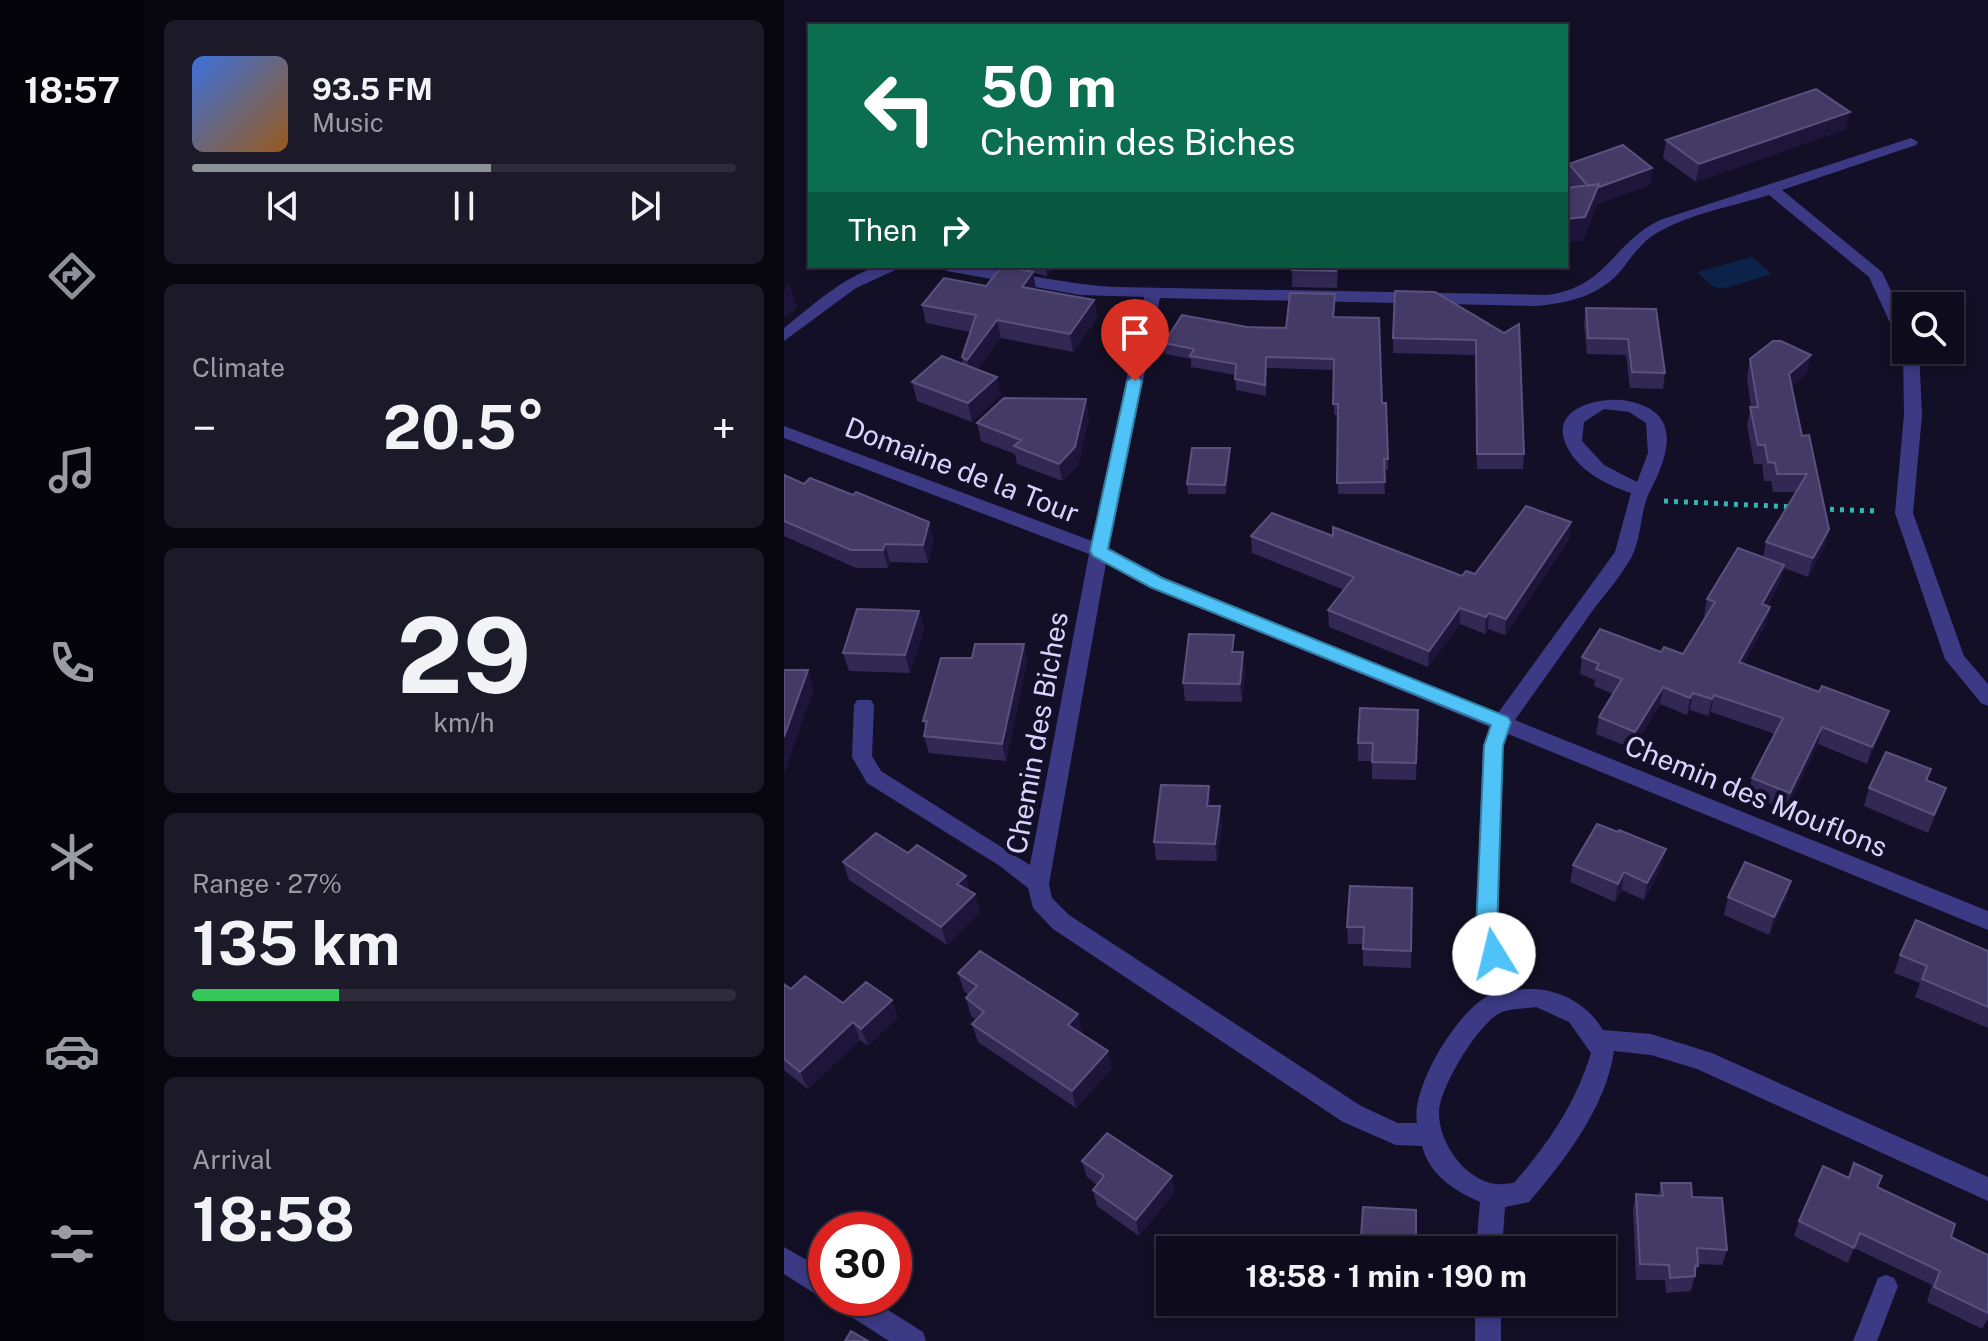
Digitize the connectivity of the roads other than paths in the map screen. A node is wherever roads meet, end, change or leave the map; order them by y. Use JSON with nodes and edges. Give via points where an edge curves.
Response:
{"nodes":[{"id":1,"x":1911,"y":142,"type":"dead end"},
{"id":2,"x":1771,"y":189,"type":"junction"},
{"id":3,"x":886,"y":268,"type":"edge"},
{"id":4,"x":958,"y":268,"type":"edge"},
{"id":5,"x":1153,"y":293,"type":"junction"},
{"id":6,"x":1892,"y":310,"type":"edge"},
{"id":7,"x":784,"y":336,"type":"edge"},
{"id":8,"x":1911,"y":364,"type":"edge"},
{"id":9,"x":784,"y":432,"type":"edge"},
{"id":10,"x":1640,"y":495,"type":"junction"},
{"id":11,"x":1099,"y":551,"type":"junction"},
{"id":12,"x":1988,"y":698,"type":"edge"},
{"id":13,"x":864,"y":705,"type":"dead end"},
{"id":14,"x":1502,"y":722,"type":"junction"},
{"id":15,"x":1038,"y":884,"type":"junction"},
{"id":16,"x":1988,"y":921,"type":"edge"},
{"id":17,"x":1508,"y":1001,"type":"junction"},
{"id":18,"x":1596,"y":1040,"type":"junction"},
{"id":19,"x":1432,"y":1135,"type":"junction"},
{"id":20,"x":1988,"y":1189,"type":"edge"},
{"id":21,"x":1493,"y":1196,"type":"junction"},
{"id":22,"x":1490,"y":1236,"type":"edge"},
{"id":23,"x":784,"y":1259,"type":"edge"},
{"id":24,"x":808,"y":1274,"type":"edge"},
{"id":25,"x":1886,"y":1286,"type":"dead end"},
{"id":26,"x":873,"y":1316,"type":"edge"},
{"id":27,"x":1488,"y":1316,"type":"edge"},
{"id":28,"x":913,"y":1341,"type":"edge"},
{"id":29,"x":1488,"y":1341,"type":"edge"},
{"id":30,"x":1865,"y":1341,"type":"edge"}],
"edges":[{"from":1,"to":2,"type":"street"},
{"from":2,"to":5,"type":"street","via":[[1650,231],[1600,283],[1564,299]]},
{"from":2,"to":6,"type":"street","via":[[1876,275]]},
{"from":3,"to":7,"type":"street","via":[[852,283]]},
{"from":4,"to":5,"type":"street","via":[[1080,290]]},
{"from":5,"to":11,"type":"street","name":"Domaine de la Tour"},
{"from":8,"to":12,"type":"street","via":[[1913,415],[1904,513],[1955,659]]},
{"from":9,"to":11,"type":"street","name":"Domaine de la Tour"},
{"from":10,"to":10,"type":"street","via":[[1651,481],[1657,426],[1649,415],[1630,407],[1589,406],[1576,416],[1571,429],[1577,449]]},
{"from":10,"to":14,"type":"street","via":[[1624,553]]},
{"from":11,"to":14,"type":"street","via":[[1156,582]]},
{"from":11,"to":15,"type":"street","name":"Chemin des Biches"},
{"from":13,"to":15,"type":"street","via":[[862,757],[874,777]]},
{"from":14,"to":16,"type":"street","name":"Chemin des Mouflons"},
{"from":14,"to":17,"type":"street","via":[[1493,746],[1487,930]]},
{"from":15,"to":19,"type":"street","name":"Chemin des Biches","via":[[1041,902],[1061,922],[1282,1070],[1352,1114],[1396,1134]]},
{"from":17,"to":18,"type":"street","via":[[1536,997],[1561,1004],[1587,1022]]},
{"from":17,"to":19,"type":"street","via":[[1494,1003],[1466,1029],[1434,1088],[1427,1111]]},
{"from":18,"to":20,"type":"street","via":[[1667,1047]]},
{"from":18,"to":21,"type":"street","via":[[1603,1052],[1596,1082],[1545,1166],[1520,1194]]},
{"from":19,"to":21,"type":"street","via":[[1435,1150],[1459,1180]]},
{"from":21,"to":22,"type":"street"},
{"from":23,"to":24,"type":"street"},
{"from":25,"to":30,"type":"lane"},
{"from":26,"to":28,"type":"street"},
{"from":27,"to":29,"type":"street"}]}
